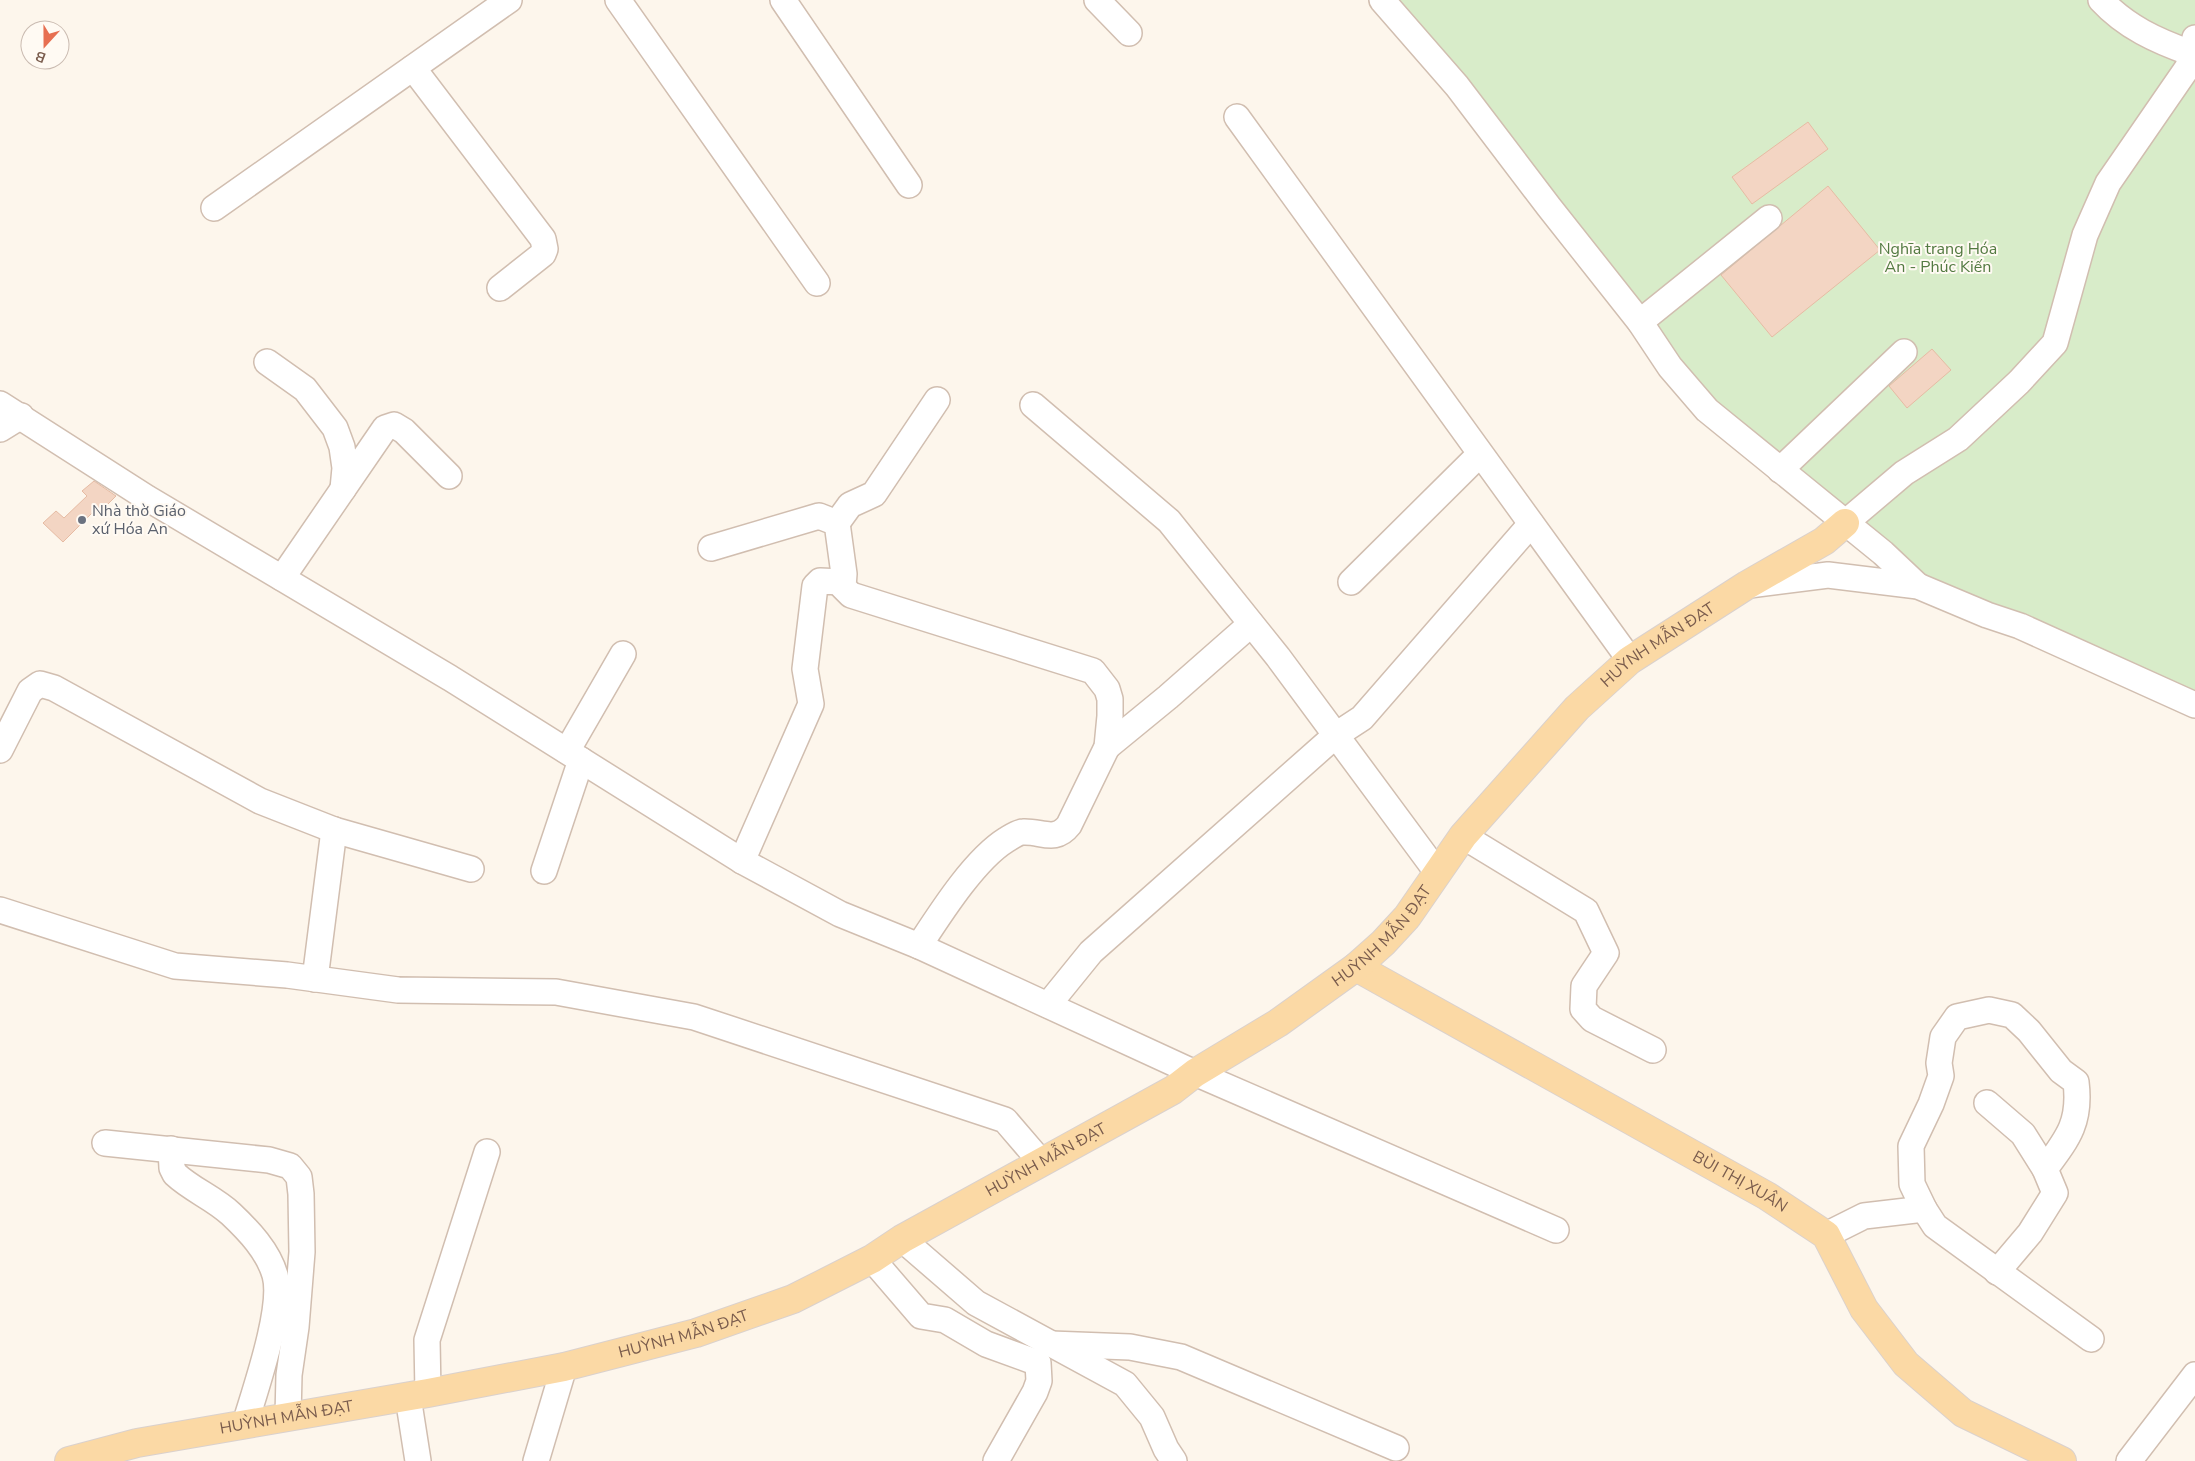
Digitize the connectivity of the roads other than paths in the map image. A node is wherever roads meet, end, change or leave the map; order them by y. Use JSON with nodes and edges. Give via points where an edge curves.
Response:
{"nodes":[{"id":1,"x":509,"y":0,"type":"edge"},
{"id":2,"x":618,"y":0,"type":"edge"},
{"id":3,"x":783,"y":0,"type":"edge"},
{"id":4,"x":1097,"y":0,"type":"edge"},
{"id":5,"x":1382,"y":0,"type":"edge"},
{"id":6,"x":2101,"y":0,"type":"edge"},
{"id":7,"x":1129,"y":33,"type":"dead end"},
{"id":8,"x":2193,"y":46,"type":"edge"},
{"id":9,"x":413,"y":68,"type":"junction"},
{"id":10,"x":1237,"y":118,"type":"dead end"},
{"id":11,"x":909,"y":185,"type":"dead end"},
{"id":12,"x":214,"y":208,"type":"dead end"},
{"id":13,"x":1769,"y":218,"type":"dead end"},
{"id":14,"x":817,"y":282,"type":"dead end"},
{"id":15,"x":500,"y":288,"type":"dead end"},
{"id":16,"x":1640,"y":322,"type":"junction"},
{"id":17,"x":1904,"y":352,"type":"dead end"},
{"id":18,"x":267,"y":362,"type":"dead end"},
{"id":19,"x":937,"y":400,"type":"dead end"},
{"id":20,"x":1033,"y":405,"type":"dead end"},
{"id":21,"x":11,"y":410,"type":"edge"},
{"id":22,"x":0,"y":429,"type":"edge"},
{"id":23,"x":1480,"y":455,"type":"junction"},
{"id":24,"x":1780,"y":470,"type":"junction"},
{"id":25,"x":449,"y":476,"type":"dead end"},
{"id":26,"x":343,"y":489,"type":"junction"},
{"id":27,"x":836,"y":523,"type":"junction"},
{"id":28,"x":1845,"y":523,"type":"junction"},
{"id":29,"x":1531,"y":524,"type":"junction"},
{"id":30,"x":711,"y":548,"type":"dead end"},
{"id":31,"x":282,"y":578,"type":"junction"},
{"id":32,"x":842,"y":582,"type":"junction"},
{"id":33,"x":1351,"y":582,"type":"dead end"},
{"id":34,"x":1747,"y":585,"type":"junction"},
{"id":35,"x":1918,"y":586,"type":"junction"},
{"id":36,"x":1252,"y":624,"type":"junction"},
{"id":37,"x":623,"y":654,"type":"dead end"},
{"id":38,"x":1630,"y":660,"type":"junction"},
{"id":39,"x":2195,"y":705,"type":"edge"},
{"id":40,"x":1336,"y":735,"type":"junction"},
{"id":41,"x":1107,"y":746,"type":"junction"},
{"id":42,"x":0,"y":750,"type":"edge"},
{"id":43,"x":574,"y":756,"type":"junction"},
{"id":44,"x":334,"y":830,"type":"junction"},
{"id":45,"x":1463,"y":836,"type":"junction"},
{"id":46,"x":742,"y":861,"type":"junction"},
{"id":47,"x":471,"y":869,"type":"dead end"},
{"id":48,"x":544,"y":871,"type":"dead end"},
{"id":49,"x":1437,"y":872,"type":"junction"},
{"id":50,"x":0,"y":910,"type":"edge"},
{"id":51,"x":919,"y":946,"type":"junction"},
{"id":52,"x":1356,"y":967,"type":"junction"},
{"id":53,"x":315,"y":979,"type":"junction"},
{"id":54,"x":1048,"y":1005,"type":"junction"},
{"id":55,"x":1653,"y":1050,"type":"dead end"},
{"id":56,"x":1196,"y":1073,"type":"junction"},
{"id":57,"x":1986,"y":1103,"type":"dead end"},
{"id":58,"x":105,"y":1142,"type":"dead end"},
{"id":59,"x":171,"y":1149,"type":"junction"},
{"id":60,"x":487,"y":1152,"type":"dead end"},
{"id":61,"x":1041,"y":1162,"type":"junction"},
{"id":62,"x":2045,"y":1169,"type":"junction"},
{"id":63,"x":1924,"y":1209,"type":"junction"},
{"id":64,"x":1556,"y":1230,"type":"dead end"},
{"id":65,"x":1826,"y":1235,"type":"junction"},
{"id":66,"x":902,"y":1239,"type":"junction"},
{"id":67,"x":872,"y":1259,"type":"junction"},
{"id":68,"x":1998,"y":1272,"type":"junction"},
{"id":69,"x":2091,"y":1339,"type":"dead end"},
{"id":70,"x":1051,"y":1344,"type":"junction"},
{"id":71,"x":564,"y":1367,"type":"junction"},
{"id":72,"x":2195,"y":1375,"type":"edge"},
{"id":73,"x":418,"y":1395,"type":"junction"},
{"id":74,"x":288,"y":1416,"type":"junction"},
{"id":75,"x":245,"y":1424,"type":"junction"},
{"id":76,"x":1396,"y":1448,"type":"dead end"},
{"id":77,"x":136,"y":1452,"type":"edge"},
{"id":78,"x":1169,"y":1457,"type":"edge"},
{"id":79,"x":69,"y":1461,"type":"edge"},
{"id":80,"x":418,"y":1461,"type":"edge"},
{"id":81,"x":536,"y":1461,"type":"edge"},
{"id":82,"x":996,"y":1461,"type":"edge"},
{"id":83,"x":2062,"y":1461,"type":"edge"},
{"id":84,"x":2129,"y":1461,"type":"edge"}],
"edges":[{"from":1,"to":9,"type":"street"},
{"from":2,"to":14,"type":"street"},
{"from":3,"to":11,"type":"street"},
{"from":4,"to":7,"type":"street"},
{"from":5,"to":16,"type":"street","via":[[1457,86]]},
{"from":6,"to":8,"type":"street","via":[[2114,14],[2153,40]]},
{"from":8,"to":28,"type":"street","via":[[2188,67],[2108,183],[2085,235],[2055,343],[1958,439],[1904,473]]},
{"from":9,"to":12,"type":"street"},
{"from":9,"to":15,"type":"street","via":[[543,239],[543,254]]},
{"from":10,"to":23,"type":"street"},
{"from":13,"to":16,"type":"street"},
{"from":16,"to":24,"type":"street","via":[[1670,367],[1707,410]]},
{"from":17,"to":24,"type":"street"},
{"from":18,"to":26,"type":"street","via":[[306,389],[335,428],[345,468]]},
{"from":19,"to":27,"type":"street","via":[[874,494],[850,505]]},
{"from":20,"to":36,"type":"street","via":[[1169,521]]},
{"from":21,"to":22,"type":"street"},
{"from":21,"to":31,"type":"street","via":[[147,498]]},
{"from":23,"to":29,"type":"street"},
{"from":23,"to":33,"type":"street"},
{"from":24,"to":28,"type":"street"},
{"from":25,"to":26,"type":"street","via":[[394,425],[385,428]]},
{"from":26,"to":31,"type":"street"},
{"from":27,"to":30,"type":"street","via":[[818,516]]},
{"from":27,"to":32,"type":"street","via":[[844,574]]},
{"from":28,"to":34,"type":"main road","name":"HUỲNH MẪN ĐẠT","via":[[1824,541]]},
{"from":28,"to":35,"type":"street"},
{"from":29,"to":38,"type":"street"},
{"from":29,"to":40,"type":"street","via":[[1362,718]]},
{"from":31,"to":43,"type":"street"},
{"from":32,"to":41,"type":"street","via":[[851,595],[1093,671],[1107,689],[1110,699]]},
{"from":32,"to":46,"type":"street","via":[[820,581],[815,586],[805,670],[811,704]]},
{"from":34,"to":35,"type":"street","via":[[1828,575]]},
{"from":34,"to":38,"type":"main road","name":"HUỲNH MẪN ĐẠT"},
{"from":35,"to":39,"type":"street","via":[[2020,626]]},
{"from":36,"to":40,"type":"street"},
{"from":36,"to":41,"type":"street","via":[[1168,698]]},
{"from":37,"to":43,"type":"street"},
{"from":38,"to":45,"type":"main road","name":"HUỲNH MẪN ĐẠT","via":[[1577,708]]},
{"from":40,"to":49,"type":"street"},
{"from":40,"to":54,"type":"street","via":[[1091,952]]},
{"from":41,"to":51,"type":"street","via":[[1069,825],[1062,833],[1022,831],[1005,840],[961,887]]},
{"from":42,"to":44,"type":"street","via":[[30,691],[40,684],[54,688],[260,802]]},
{"from":43,"to":46,"type":"street"},
{"from":43,"to":48,"type":"street"},
{"from":44,"to":47,"type":"street"},
{"from":44,"to":53,"type":"street"},
{"from":45,"to":49,"type":"main road","name":"HUỲNH MẪN ĐẠT"},
{"from":45,"to":55,"type":"street","via":[[1586,911],[1606,953],[1584,986],[1583,1008],[1592,1019]]},
{"from":46,"to":51,"type":"street","via":[[840,914]]},
{"from":49,"to":52,"type":"main road","name":"HUỲNH MẪN ĐẠT","via":[[1407,917]]},
{"from":50,"to":53,"type":"street","via":[[175,966]]},
{"from":51,"to":54,"type":"street"},
{"from":52,"to":56,"type":"main road","name":"HUỲNH MẪN ĐẠT","via":[[1278,1023]]},
{"from":52,"to":65,"type":"main road","name":"BÙI THỊ XUÂN","via":[[1767,1196]]},
{"from":53,"to":61,"type":"street","via":[[398,990],[556,992],[694,1017],[1005,1120]]},
{"from":54,"to":56,"type":"street"},
{"from":56,"to":61,"type":"main road","name":"HUỲNH MẪN ĐẠT","via":[[1173,1090]]},
{"from":56,"to":64,"type":"street"},
{"from":57,"to":62,"type":"street","via":[[2023,1134]]},
{"from":58,"to":59,"type":"street"},
{"from":59,"to":74,"type":"street","via":[[269,1160],[290,1166],[299,1177],[302,1252],[289,1374]]},
{"from":59,"to":75,"type":"street","via":[[175,1174],[230,1213],[263,1249],[276,1277],[268,1343]]},
{"from":60,"to":73,"type":"street","via":[[427,1340]]},
{"from":61,"to":66,"type":"main road","name":"HUỲNH MẪN ĐẠT"},
{"from":62,"to":63,"type":"street","via":[[2074,1122],[2078,1102],[2076,1082],[2061,1071],[2012,1015],[1989,1010],[1957,1017],[1943,1037],[1939,1063],[1941,1076],[1911,1146],[1912,1184]]},
{"from":62,"to":68,"type":"street","via":[[2055,1193],[2052,1201]]},
{"from":63,"to":65,"type":"street","via":[[1864,1216]]},
{"from":63,"to":68,"type":"street","via":[[1934,1226]]},
{"from":65,"to":83,"type":"main road","name":"BÙI THỊ XUÂN","via":[[1864,1309],[1906,1364],[1963,1413]]},
{"from":66,"to":67,"type":"main road","name":"HUỲNH MẪN ĐẠT"},
{"from":66,"to":70,"type":"street","via":[[976,1303]]},
{"from":67,"to":71,"type":"main road","name":"HUỲNH MẪN ĐẠT","via":[[793,1299],[696,1334]]},
{"from":67,"to":82,"type":"street","via":[[921,1316],[944,1320],[975,1339],[1038,1363],[1036,1392]]},
{"from":68,"to":69,"type":"street"},
{"from":70,"to":76,"type":"street","via":[[1130,1347],[1181,1357]]},
{"from":70,"to":78,"type":"street","via":[[1125,1384],[1152,1417]]},
{"from":71,"to":73,"type":"main road","name":"HUỲNH MẪN ĐẠT"},
{"from":71,"to":81,"type":"street"},
{"from":72,"to":84,"type":"street"},
{"from":73,"to":74,"type":"main road","name":"HUỲNH MẪN ĐẠT"},
{"from":73,"to":80,"type":"street"},
{"from":74,"to":75,"type":"main road","name":"HUỲNH MẪN ĐẠT"},
{"from":75,"to":77,"type":"main road","name":"HUỲNH MẪN ĐẠT"},
{"from":77,"to":79,"type":"main road","name":"HUỲNH MẪN ĐẠT"}]}
